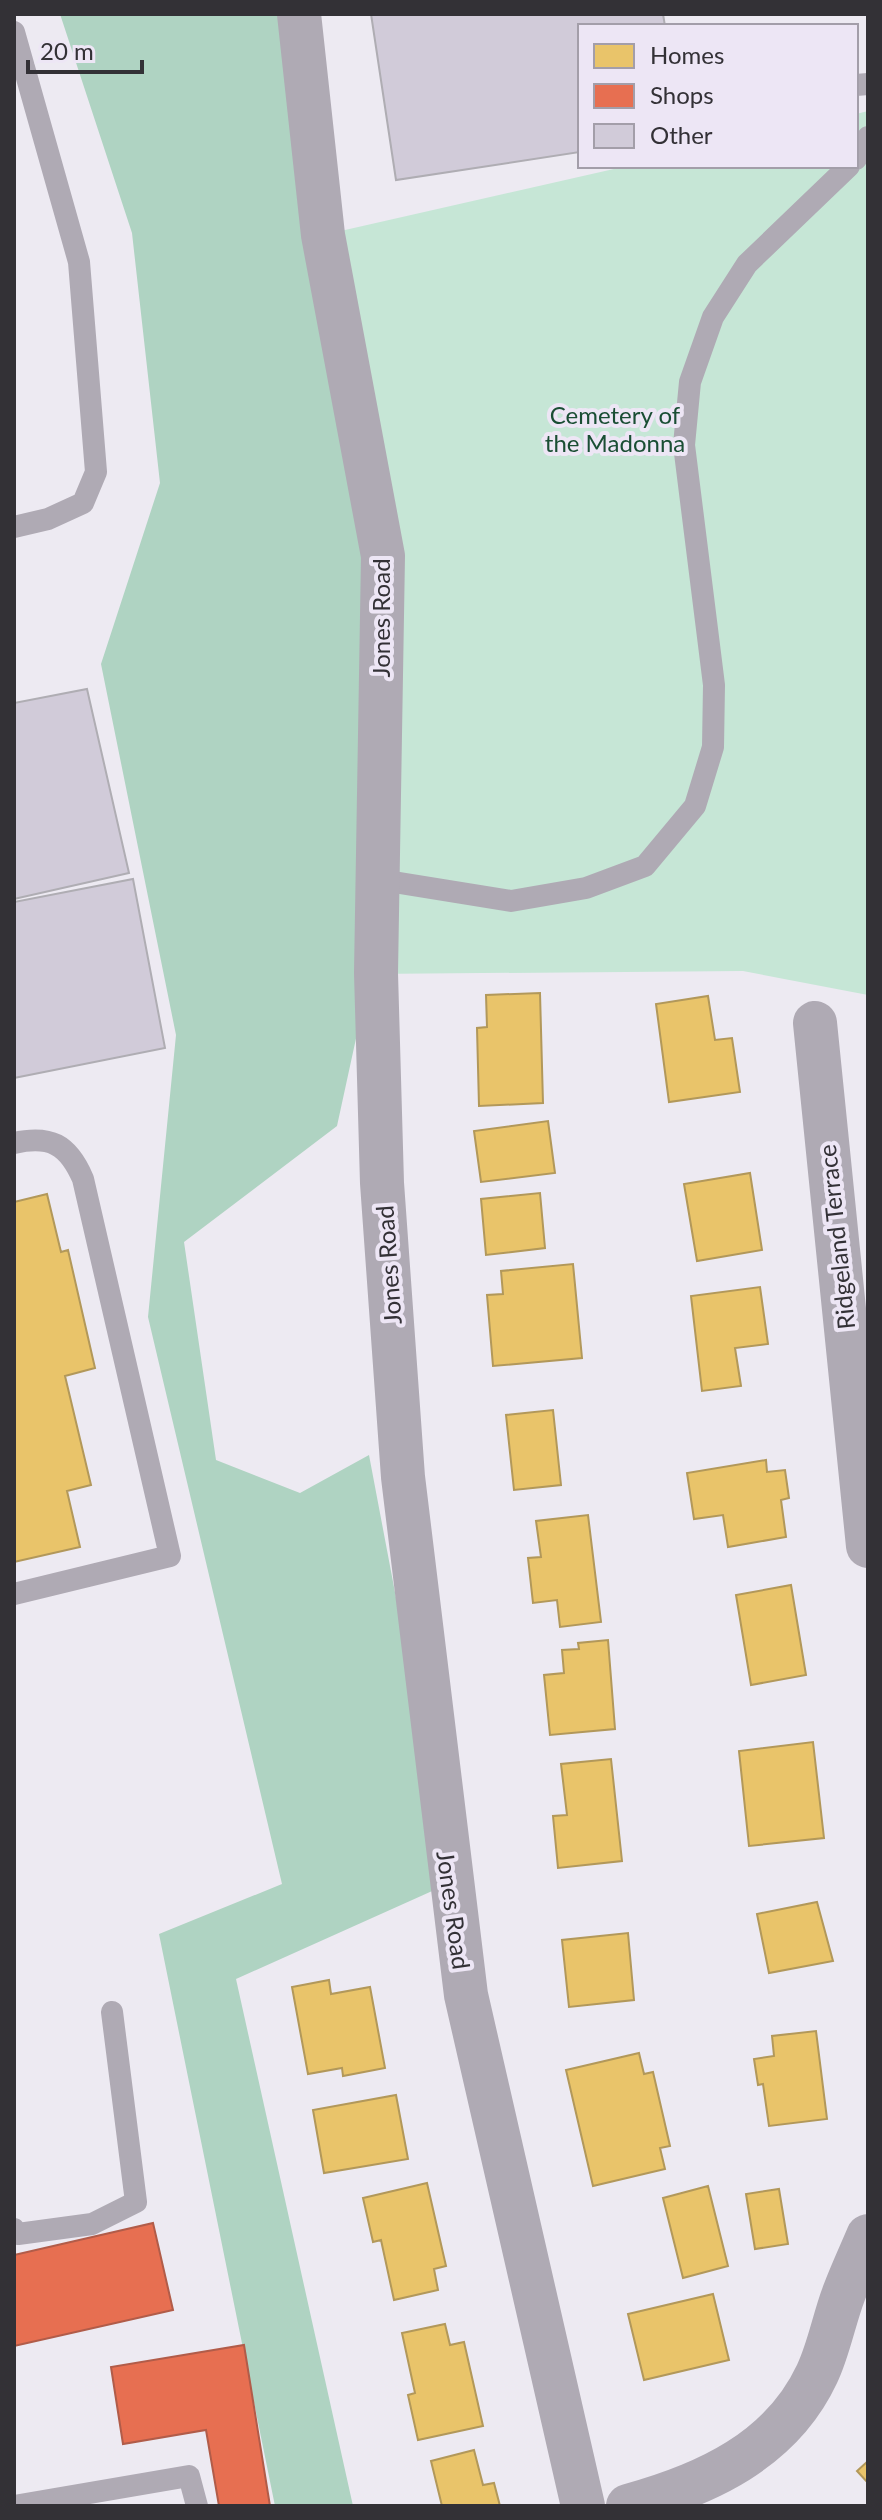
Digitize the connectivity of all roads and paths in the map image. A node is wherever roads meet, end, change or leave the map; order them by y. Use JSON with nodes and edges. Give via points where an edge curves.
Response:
{"nodes":[{"id":1,"x":299,"y":14,"type":"edge"},
{"id":2,"x":14,"y":32,"type":"edge"},
{"id":3,"x":868,"y":137,"type":"edge"},
{"id":4,"x":858,"y":155,"type":"edge"},
{"id":5,"x":847,"y":168,"type":"edge"},
{"id":6,"x":14,"y":527,"type":"edge"},
{"id":7,"x":375,"y":879,"type":"junction"},
{"id":8,"x":815,"y":1023,"type":"dead end"},
{"id":9,"x":14,"y":1143,"type":"edge"},
{"id":10,"x":864,"y":1480,"type":"edge"},
{"id":11,"x":868,"y":1546,"type":"edge"},
{"id":12,"x":14,"y":1594,"type":"edge"},
{"id":13,"x":112,"y":2012,"type":"dead end"},
{"id":14,"x":14,"y":2229,"type":"edge"},
{"id":15,"x":868,"y":2236,"type":"edge"},
{"id":16,"x":14,"y":2506,"type":"edge"},
{"id":17,"x":197,"y":2506,"type":"edge"},
{"id":18,"x":583,"y":2506,"type":"edge"},
{"id":19,"x":628,"y":2506,"type":"edge"}],
"edges":[{"from":1,"to":7,"type":"street","name":"Jones Road","via":[[323,235],[383,556]]},
{"from":2,"to":6,"type":"lane","via":[[79,262],[96,472],[83,503]]},
{"from":3,"to":4,"type":"lane"},
{"from":5,"to":7,"type":"lane","via":[[747,264],[713,317],[690,382],[684,445],[714,685],[713,747],[695,806],[645,866],[586,888],[511,901]]},
{"from":7,"to":18,"type":"street","name":"Jones Road","via":[[382,1183],[402,1462],[450,1883],[466,1995]]},
{"from":8,"to":10,"type":"street","name":"Ridgeland Terrace"},
{"from":9,"to":12,"type":"lane","via":[[46,1139],[60,1144],[83,1179],[170,1556]]},
{"from":10,"to":11,"type":"street","name":"Ridgeland Terrace"},
{"from":13,"to":14,"type":"lane","via":[[136,2202],[92,2224],[18,2234]]},
{"from":15,"to":19,"type":"street","via":[[817,2374],[788,2421],[734,2465],[684,2491]]},
{"from":16,"to":17,"type":"lane","via":[[189,2476]]}]}
